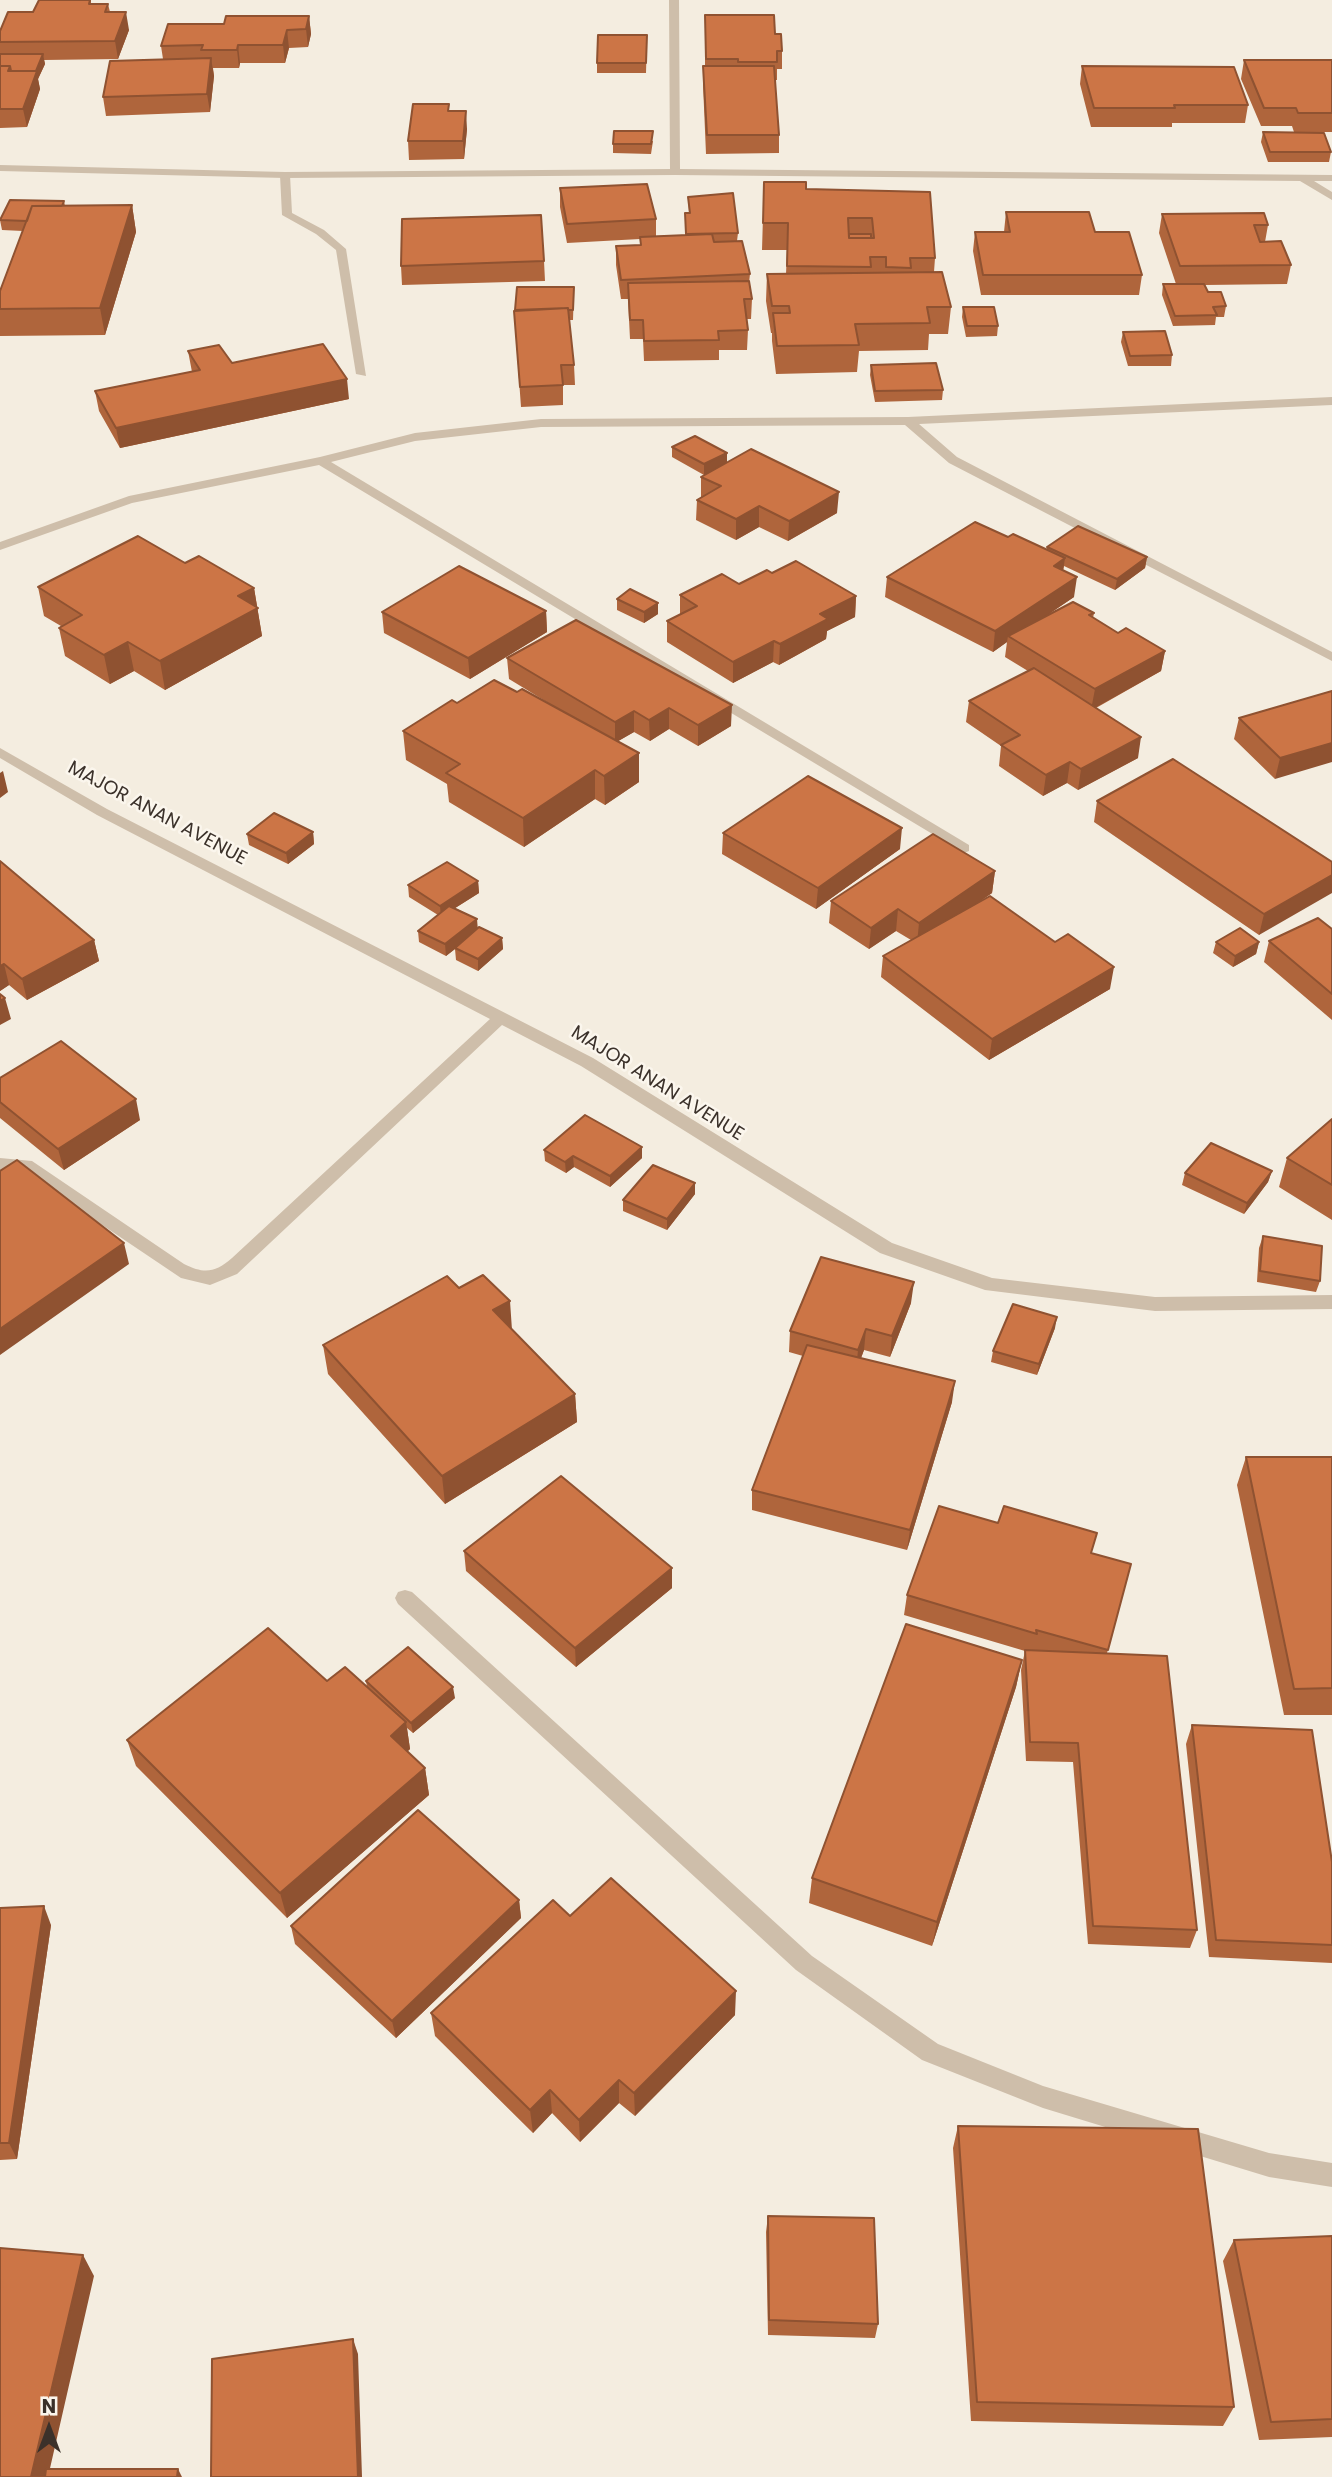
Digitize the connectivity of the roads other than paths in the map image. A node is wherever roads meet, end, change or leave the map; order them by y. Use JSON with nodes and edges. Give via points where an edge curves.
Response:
{"nodes":[{"id":1,"x":674,"y":0,"type":"edge"},
{"id":2,"x":0,"y":168,"type":"edge"},
{"id":3,"x":674,"y":172,"type":"junction"},
{"id":4,"x":285,"y":175,"type":"junction"},
{"id":5,"x":1332,"y":178,"type":"edge"},
{"id":6,"x":1305,"y":180,"type":"junction"},
{"id":7,"x":1332,"y":197,"type":"edge"},
{"id":8,"x":362,"y":374,"type":"dead end"},
{"id":9,"x":1332,"y":401,"type":"edge"},
{"id":10,"x":908,"y":421,"type":"junction"},
{"id":11,"x":321,"y":461,"type":"junction"},
{"id":12,"x":0,"y":546,"type":"edge"},
{"id":13,"x":1332,"y":657,"type":"edge"},
{"id":14,"x":0,"y":752,"type":"edge"},
{"id":15,"x":964,"y":848,"type":"dead end"},
{"id":16,"x":501,"y":1017,"type":"junction"},
{"id":17,"x":0,"y":1164,"type":"edge"},
{"id":18,"x":1332,"y":1302,"type":"edge"},
{"id":19,"x":405,"y":1598,"type":"dead end"},
{"id":20,"x":1332,"y":2175,"type":"edge"}],
"edges":[{"from":1,"to":3,"type":"street"},
{"from":2,"to":4,"type":"street"},
{"from":3,"to":4,"type":"street"},
{"from":3,"to":6,"type":"street"},
{"from":4,"to":8,"type":"street","via":[[287,215],[341,249]]},
{"from":5,"to":6,"type":"street"},
{"from":6,"to":7,"type":"street"},
{"from":9,"to":10,"type":"street"},
{"from":10,"to":11,"type":"street","via":[[541,423],[415,437]]},
{"from":10,"to":13,"type":"street","via":[[954,460]]},
{"from":11,"to":12,"type":"street","via":[[129,500]]},
{"from":11,"to":15,"type":"street"},
{"from":14,"to":16,"type":"street","name":"MAJOR ANAN AVENUE","via":[[102,813]]},
{"from":16,"to":17,"type":"street","via":[[225,1275],[210,1281],[178,1269],[26,1165]]},
{"from":16,"to":18,"type":"street","name":"MAJOR ANAN AVENUE","via":[[587,1062],[886,1248],[990,1285],[1155,1304]]},
{"from":19,"to":20,"type":"street","via":[[804,1963],[930,2052],[1043,2097],[1269,2165]]}]}
